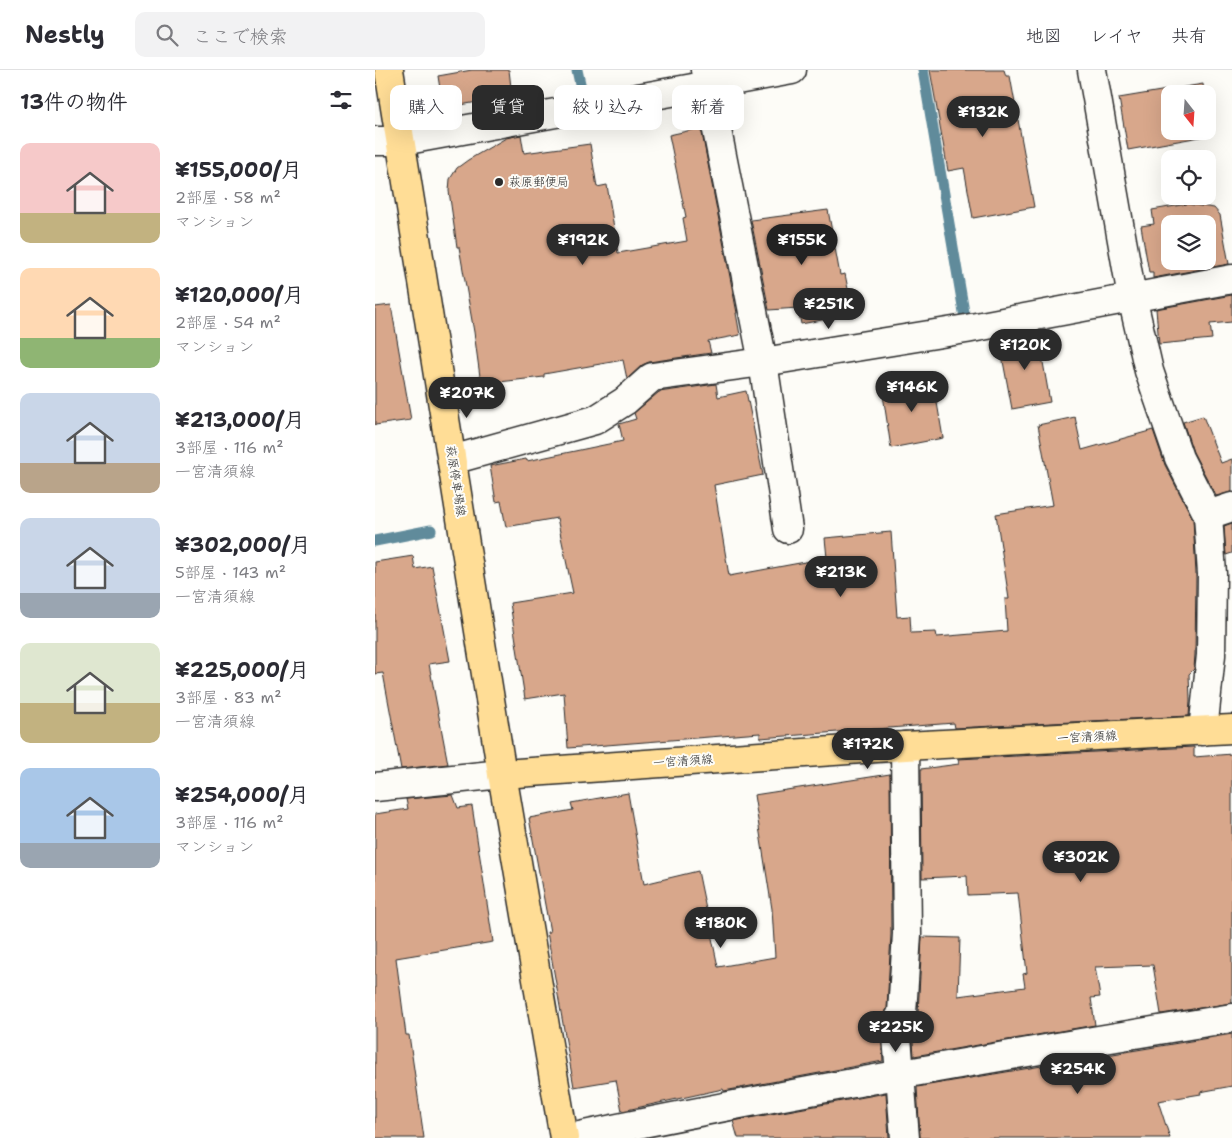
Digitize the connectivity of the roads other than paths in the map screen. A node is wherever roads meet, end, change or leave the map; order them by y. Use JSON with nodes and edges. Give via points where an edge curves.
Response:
{"nodes":[{"id":1,"x":389,"y":70,"type":"edge"},
{"id":2,"x":792,"y":70,"type":"edge"},
{"id":3,"x":1092,"y":70,"type":"edge"},
{"id":4,"x":706,"y":77,"type":"edge"},
{"id":5,"x":388,"y":141,"type":"edge"},
{"id":6,"x":1232,"y":279,"type":"edge"},
{"id":7,"x":1132,"y":297,"type":"junction"},
{"id":8,"x":763,"y":362,"type":"junction"},
{"id":9,"x":452,"y":460,"type":"junction"},
{"id":10,"x":1220,"y":511,"type":"edge"},
{"id":11,"x":788,"y":529,"type":"dead end"},
{"id":12,"x":1232,"y":730,"type":"edge"},
{"id":13,"x":1203,"y":731,"type":"junction"},
{"id":14,"x":905,"y":746,"type":"junction"},
{"id":15,"x":502,"y":774,"type":"junction"},
{"id":16,"x":375,"y":787,"type":"edge"},
{"id":17,"x":1232,"y":1018,"type":"edge"},
{"id":18,"x":899,"y":1074,"type":"junction"},
{"id":19,"x":564,"y":1138,"type":"edge"},
{"id":20,"x":570,"y":1138,"type":"edge"},
{"id":21,"x":905,"y":1138,"type":"edge"}],
"edges":[{"from":1,"to":5,"type":"main road","name":"萩原停車場線"},
{"from":2,"to":4,"type":"street"},
{"from":3,"to":7,"type":"street"},
{"from":4,"to":5,"type":"street"},
{"from":4,"to":8,"type":"street"},
{"from":5,"to":9,"type":"main road","name":"萩原停車場線"},
{"from":6,"to":7,"type":"street"},
{"from":7,"to":8,"type":"street","via":[[966,329]]},
{"from":7,"to":10,"type":"street","via":[[1149,371],[1179,458]]},
{"from":8,"to":9,"type":"street","via":[[652,377],[625,401],[595,420]]},
{"from":8,"to":11,"type":"street"},
{"from":9,"to":15,"type":"main road","name":"萩原停車場線"},
{"from":10,"to":13,"type":"street","via":[[1212,574],[1211,655]]},
{"from":12,"to":13,"type":"main road","name":"一宮清須線"},
{"from":13,"to":14,"type":"main road","name":"一宮清須線"},
{"from":14,"to":15,"type":"main road","name":"一宮清須線"},
{"from":14,"to":18,"type":"street","via":[[907,934],[902,1013],[896,1024]]},
{"from":15,"to":16,"type":"street"},
{"from":15,"to":19,"type":"main road"},
{"from":17,"to":18,"type":"street"},
{"from":18,"to":20,"type":"street"},
{"from":18,"to":21,"type":"street"}]}
